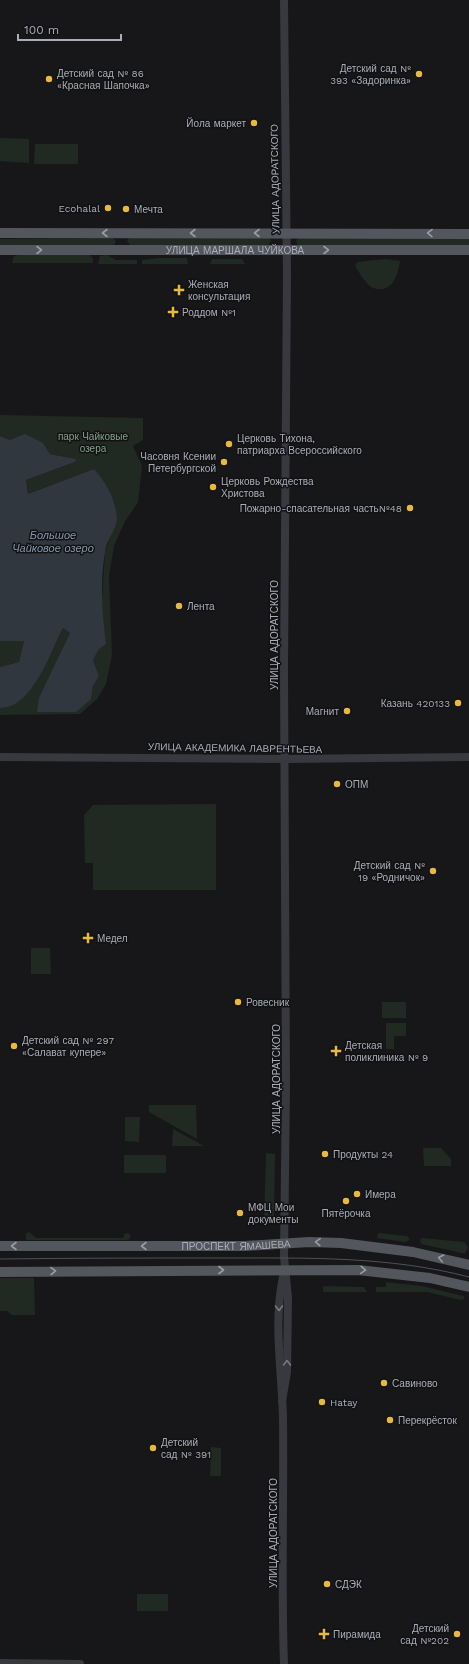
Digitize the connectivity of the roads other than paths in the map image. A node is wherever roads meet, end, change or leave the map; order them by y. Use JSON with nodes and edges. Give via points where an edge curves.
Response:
{"nodes":[{"id":1,"x":284,"y":0,"type":"edge"},
{"id":2,"x":0,"y":233,"type":"edge"},
{"id":3,"x":120,"y":233,"type":"junction"},
{"id":4,"x":286,"y":233,"type":"junction"},
{"id":5,"x":469,"y":234,"type":"edge"},
{"id":6,"x":0,"y":250,"type":"edge"},
{"id":7,"x":121,"y":250,"type":"junction"},
{"id":8,"x":287,"y":250,"type":"junction"},
{"id":9,"x":469,"y":250,"type":"edge"},
{"id":10,"x":0,"y":757,"type":"edge"},
{"id":11,"x":469,"y":757,"type":"edge"},
{"id":12,"x":284,"y":759,"type":"junction"},
{"id":13,"x":285,"y":1243,"type":"junction"},
{"id":14,"x":0,"y":1246,"type":"edge"},
{"id":15,"x":469,"y":1265,"type":"edge"},
{"id":16,"x":285,"y":1270,"type":"junction"},
{"id":17,"x":0,"y":1272,"type":"edge"},
{"id":18,"x":469,"y":1287,"type":"edge"},
{"id":19,"x":0,"y":1663,"type":"edge"},
{"id":20,"x":80,"y":1664,"type":"edge"},
{"id":21,"x":284,"y":1664,"type":"edge"}],
"edges":[{"from":1,"to":4,"type":"street","name":"УЛИЦА АДОРАТСКОГО"},
{"from":3,"to":2,"type":"main road","name":"УЛИЦА МАРШАЛА ЧУЙКОВА","one_way":true},
{"from":4,"to":3,"type":"main road","name":"УЛИЦА МАРШАЛА ЧУЙКОВА","one_way":true},
{"from":3,"to":7,"type":"main road"},
{"from":5,"to":4,"type":"main road","name":"УЛИЦА МАРШАЛА ЧУЙКОВА","one_way":true},
{"from":4,"to":8,"type":"street","name":"УЛИЦА АДОРАТСКОГО"},
{"from":6,"to":7,"type":"main road","name":"УЛИЦА МАРШАЛА ЧУЙКОВА","one_way":true},
{"from":7,"to":8,"type":"main road","name":"УЛИЦА МАРШАЛА ЧУЙКОВА"},
{"from":8,"to":9,"type":"main road","name":"УЛИЦА МАРШАЛА ЧУЙКОВА","one_way":true},
{"from":8,"to":12,"type":"street","name":"УЛИЦА АДОРАТСКОГО"},
{"from":10,"to":12,"type":"street","name":"УЛИЦА АКАДЕМИКА ЛАВРЕНТЬЕВА"},
{"from":11,"to":12,"type":"street","name":"УЛИЦА АКАДЕМИКА ЛАВРЕНТЬЕВА"},
{"from":12,"to":13,"type":"street","name":"УЛИЦА АДОРАТСКОГО"},
{"from":13,"to":14,"type":"main road","name":"ПРОСПЕКТ ЯМАШЕВА","one_way":true,"via":[[245,1246]]},
{"from":15,"to":13,"type":"main road","name":"ПРОСПЕКТ ЯМАШЕВА","one_way":true,"via":[[413,1252],[351,1244]]},
{"from":13,"to":16,"type":"street","name":"УЛИЦА АДОРАТСКОГО"},
{"from":17,"to":16,"type":"main road","one_way":true},
{"from":16,"to":18,"type":"main road","one_way":true,"via":[[384,1271]]},
{"from":16,"to":21,"type":"street","name":"УЛИЦА АДОРАТСКОГО","via":[[279,1298]]},
{"from":19,"to":20,"type":"street"}]}
